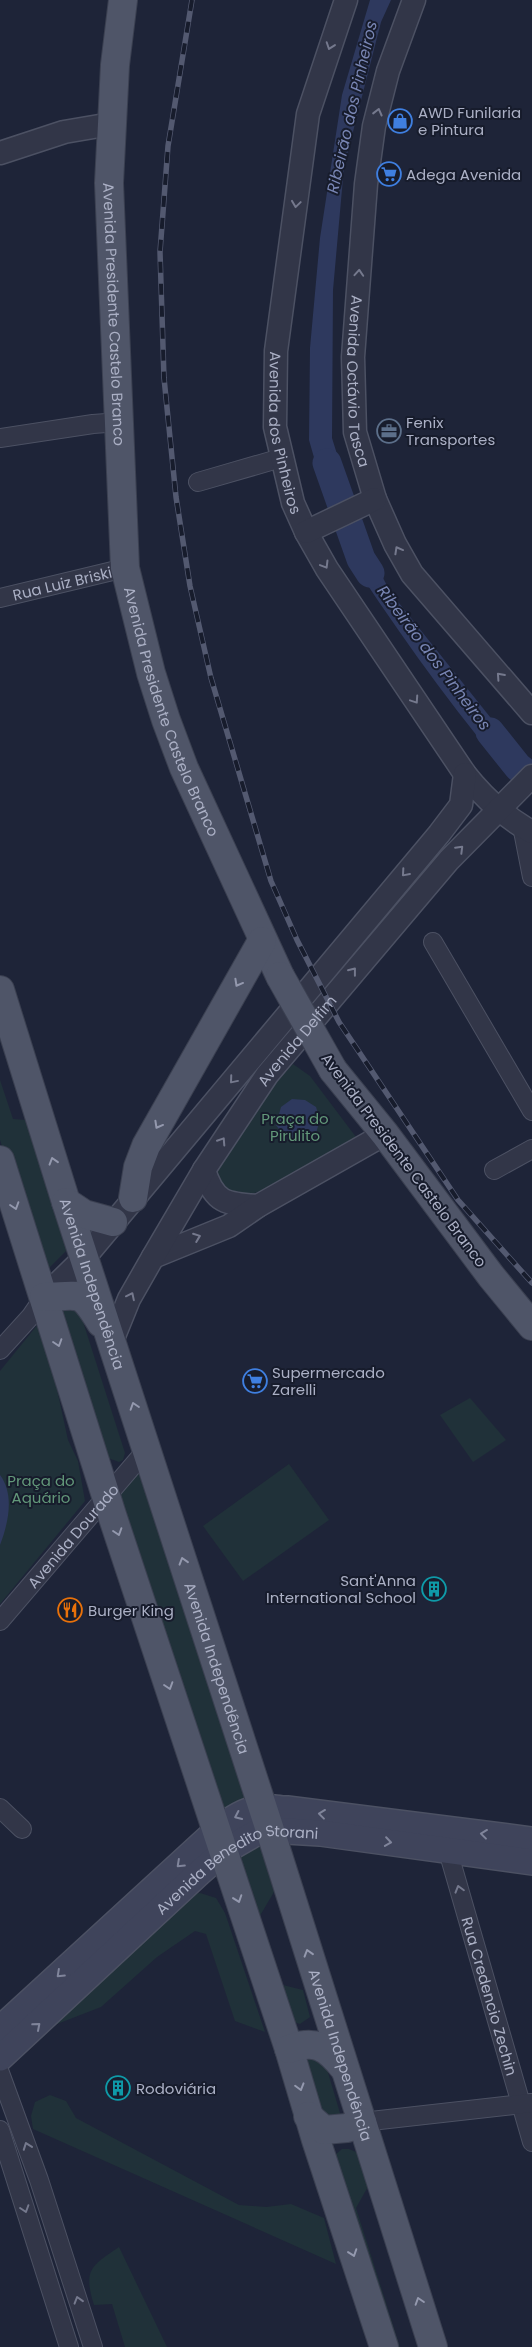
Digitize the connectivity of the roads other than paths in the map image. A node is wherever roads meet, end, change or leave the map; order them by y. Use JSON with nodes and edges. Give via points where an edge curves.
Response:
{"nodes":[{"id":1,"x":123,"y":0,"type":"edge"},
{"id":2,"x":346,"y":0,"type":"edge"},
{"id":3,"x":414,"y":0,"type":"edge"},
{"id":4,"x":111,"y":124,"type":"junction"},
{"id":5,"x":0,"y":153,"type":"edge"},
{"id":6,"x":120,"y":422,"type":"junction"},
{"id":7,"x":0,"y":438,"type":"edge"},
{"id":8,"x":280,"y":458,"type":"junction"},
{"id":9,"x":198,"y":482,"type":"dead end"},
{"id":10,"x":375,"y":499,"type":"junction"},
{"id":11,"x":310,"y":530,"type":"junction"},
{"id":12,"x":125,"y":568,"type":"junction"},
{"id":13,"x":0,"y":598,"type":"edge"},
{"id":14,"x":532,"y":713,"type":"edge"},
{"id":15,"x":465,"y":774,"type":"junction"},
{"id":16,"x":532,"y":776,"type":"edge"},
{"id":17,"x":506,"y":802,"type":"junction"},
{"id":18,"x":527,"y":829,"type":"edge"},
{"id":19,"x":532,"y":877,"type":"edge"},
{"id":20,"x":262,"y":941,"type":"junction"},
{"id":21,"x":433,"y":942,"type":"dead end"},
{"id":22,"x":0,"y":990,"type":"edge"},
{"id":23,"x":532,"y":1111,"type":"edge"},
{"id":24,"x":385,"y":1134,"type":"junction"},
{"id":25,"x":532,"y":1149,"type":"edge"},
{"id":26,"x":0,"y":1160,"type":"edge"},
{"id":27,"x":204,"y":1170,"type":"junction"},
{"id":28,"x":494,"y":1170,"type":"dead end"},
{"id":29,"x":133,"y":1198,"type":"junction"},
{"id":30,"x":66,"y":1202,"type":"junction"},
{"id":31,"x":258,"y":1206,"type":"junction"},
{"id":32,"x":113,"y":1222,"type":"junction"},
{"id":33,"x":84,"y":1257,"type":"junction"},
{"id":34,"x":153,"y":1257,"type":"junction"},
{"id":35,"x":44,"y":1297,"type":"junction"},
{"id":36,"x":532,"y":1326,"type":"edge"},
{"id":37,"x":112,"y":1341,"type":"junction"},
{"id":38,"x":0,"y":1350,"type":"edge"},
{"id":39,"x":147,"y":1449,"type":"junction"},
{"id":40,"x":107,"y":1498,"type":"junction"},
{"id":41,"x":0,"y":1622,"type":"edge"},
{"id":42,"x":0,"y":1808,"type":"edge"},
{"id":43,"x":267,"y":1819,"type":"junction"},
{"id":44,"x":22,"y":1829,"type":"dead end"},
{"id":45,"x":444,"y":1840,"type":"junction"},
{"id":46,"x":532,"y":1840,"type":"edge"},
{"id":47,"x":220,"y":1842,"type":"junction"},
{"id":48,"x":532,"y":1862,"type":"edge"},
{"id":49,"x":0,"y":2029,"type":"edge"},
{"id":50,"x":289,"y":2049,"type":"junction"},
{"id":51,"x":0,"y":2058,"type":"edge"},
{"id":52,"x":343,"y":2067,"type":"junction"},
{"id":53,"x":0,"y":2073,"type":"edge"},
{"id":54,"x":526,"y":2103,"type":"edge"},
{"id":55,"x":308,"y":2116,"type":"junction"},
{"id":56,"x":362,"y":2122,"type":"junction"},
{"id":57,"x":0,"y":2130,"type":"edge"},
{"id":58,"x":532,"y":2142,"type":"edge"},
{"id":59,"x":69,"y":2347,"type":"edge"},
{"id":60,"x":93,"y":2347,"type":"edge"},
{"id":61,"x":384,"y":2347,"type":"edge"},
{"id":62,"x":434,"y":2347,"type":"edge"}],
"edges":[{"from":1,"to":4,"type":"main road","name":"Avenida Presidente Castelo Branco","via":[[114,65]]},
{"from":2,"to":8,"type":"street","name":"Avenida dos Pinheiros","one_way":true,"via":[[308,114],[276,351],[273,406]]},
{"from":10,"to":3,"type":"street","name":"Avenida Octávio Tasca","one_way":true,"via":[[355,432],[353,414],[353,357],[366,184],[374,126],[388,71]]},
{"from":4,"to":5,"type":"street","via":[[64,132]]},
{"from":4,"to":6,"type":"main road","name":"Avenida Presidente Castelo Branco","via":[[110,257]]},
{"from":6,"to":7,"type":"street"},
{"from":6,"to":12,"type":"main road","name":"Avenida Presidente Castelo Branco"},
{"from":8,"to":9,"type":"street"},
{"from":8,"to":11,"type":"street","name":"Avenida dos Pinheiros","via":[[293,503]]},
{"from":10,"to":11,"type":"street"},
{"from":14,"to":10,"type":"street","name":"Avenida Octávio Tasca","one_way":true,"via":[[412,574]]},
{"from":11,"to":15,"type":"street","name":"Avenida dos Pinheiros","one_way":true,"via":[[327,569]]},
{"from":12,"to":13,"type":"street","name":"Rua Luiz Briski"},
{"from":12,"to":20,"type":"main road","name":"Avenida Presidente Castelo Branco","via":[[166,720],[184,768]]},
{"from":15,"to":17,"type":"street","name":"Avenida dos Pinheiros","via":[[478,791]]},
{"from":15,"to":29,"type":"street","name":"Avenida Delfim","one_way":true,"via":[[461,804],[453,817]]},
{"from":16,"to":17,"type":"street","name":"Avenida Delfim"},
{"from":17,"to":18,"type":"street","name":"Avenida dos Pinheiros"},
{"from":27,"to":17,"type":"street","name":"Avenida Delfim","one_way":true,"via":[[267,1075],[443,867]]},
{"from":18,"to":19,"type":"street"},
{"from":20,"to":24,"type":"main road","name":"Avenida Presidente Castelo Branco","bridge":true,"via":[[333,1070]]},
{"from":20,"to":29,"type":"main road","one_way":true,"via":[[146,1146],[138,1167]]},
{"from":21,"to":23,"type":"street"},
{"from":30,"to":22,"type":"main road","name":"Avenida Independência","one_way":true},
{"from":24,"to":31,"type":"street"},
{"from":24,"to":36,"type":"main road","name":"Avenida Presidente Castelo Branco"},
{"from":25,"to":28,"type":"street"},
{"from":26,"to":35,"type":"main road","one_way":true},
{"from":27,"to":31,"type":"street","via":[[208,1183],[219,1198],[231,1204]]},
{"from":27,"to":34,"type":"street","name":"Avenida Delfim"},
{"from":29,"to":32,"type":"street","name":"Avenida Delfim"},
{"from":30,"to":32,"type":"main road","via":[[84,1214]]},
{"from":30,"to":33,"type":"main road","name":"Avenida Independência"},
{"from":34,"to":31,"type":"street","one_way":true,"via":[[229,1226]]},
{"from":32,"to":33,"type":"street","name":"Avenida Delfim"},
{"from":33,"to":35,"type":"street","name":"Avenida Delfim"},
{"from":33,"to":37,"type":"main road","name":"Avenida Independência"},
{"from":37,"to":34,"type":"street","name":"Avenida Delfim","one_way":true,"via":[[129,1298]]},
{"from":35,"to":37,"type":"main road","via":[[80,1296],[86,1299]]},
{"from":35,"to":38,"type":"street"},
{"from":35,"to":40,"type":"main road","one_way":true},
{"from":39,"to":37,"type":"main road","name":"Avenida Independência","one_way":true},
{"from":39,"to":40,"type":"street","name":"Avenida Dourado"},
{"from":43,"to":39,"type":"main road","name":"Avenida Independência","one_way":true},
{"from":40,"to":41,"type":"street","name":"Avenida Dourado"},
{"from":40,"to":47,"type":"main road","one_way":true},
{"from":42,"to":44,"type":"street"},
{"from":43,"to":45,"type":"main road","name":"Avenida Benedito Storani","via":[[320,1833]]},
{"from":43,"to":47,"type":"main road","name":"Avenida Benedito Storani","via":[[254,1834]]},
{"from":52,"to":43,"type":"main road","name":"Avenida Independência","one_way":true},
{"from":46,"to":45,"type":"main road","name":"Avenida Benedito Storani","one_way":true},
{"from":45,"to":48,"type":"main road","name":"Avenida Benedito Storani"},
{"from":54,"to":45,"type":"street","name":"Rua Credencio Zechin","one_way":true},
{"from":47,"to":49,"type":"main road","name":"Avenida Benedito Storani","one_way":true},
{"from":47,"to":50,"type":"main road","one_way":true},
{"from":51,"to":47,"type":"main road","name":"Avenida Benedito Storani","one_way":true},
{"from":50,"to":52,"type":"main road","via":[[305,2045],[322,2047],[331,2052]]},
{"from":50,"to":55,"type":"main road","one_way":true},
{"from":52,"to":56,"type":"main road","name":"Avenida Independência"},
{"from":60,"to":53,"type":"street","one_way":true,"via":[[39,2180]]},
{"from":54,"to":56,"type":"street"},
{"from":54,"to":58,"type":"street","name":"Rua Credencio Zechin"},
{"from":55,"to":56,"type":"main road","via":[[324,2130],[347,2128]]},
{"from":55,"to":61,"type":"main road","one_way":true},
{"from":62,"to":56,"type":"main road","name":"Avenida Independência","one_way":true},
{"from":57,"to":59,"type":"street","one_way":true}]}
